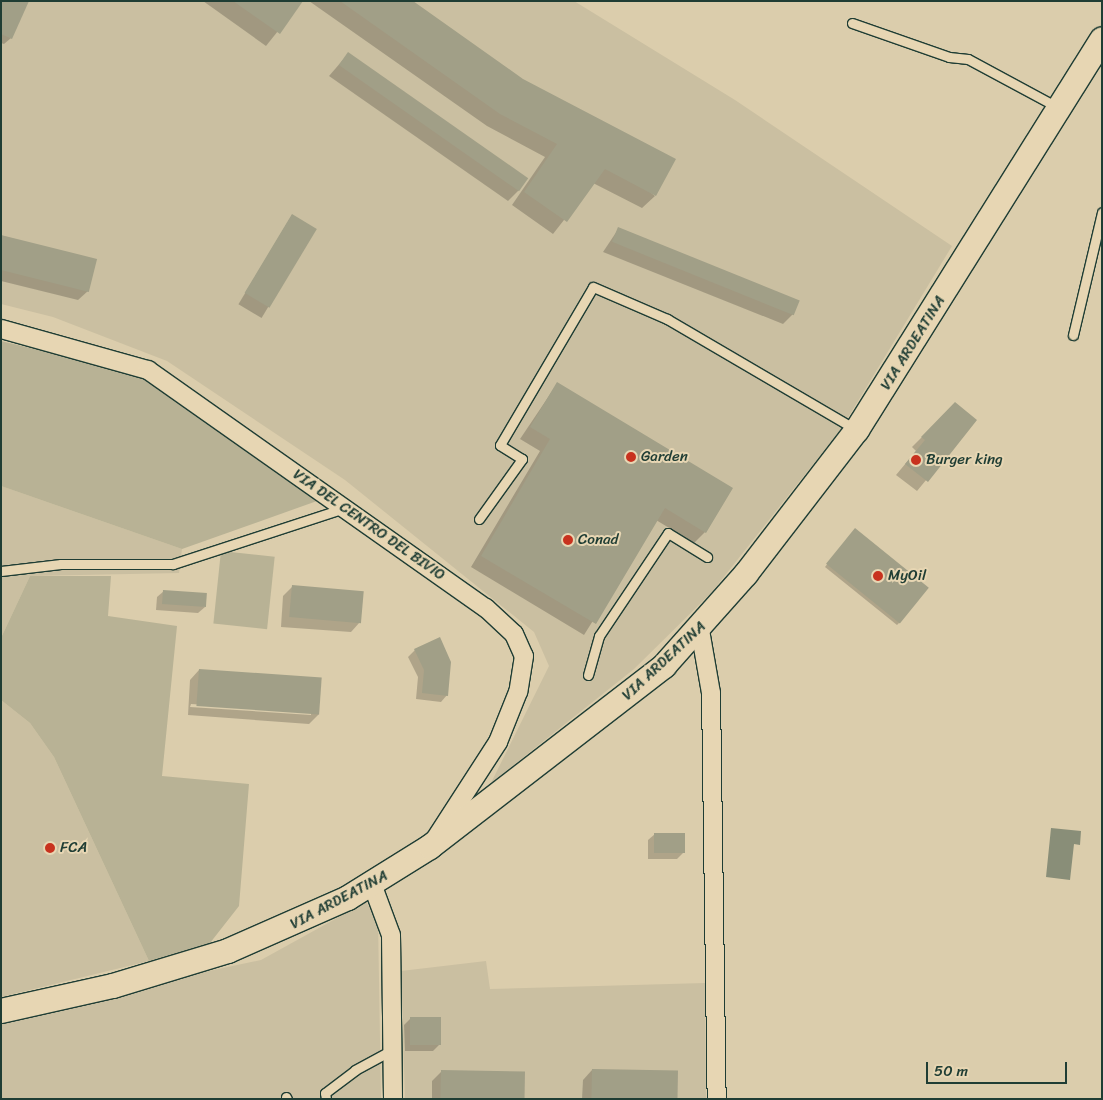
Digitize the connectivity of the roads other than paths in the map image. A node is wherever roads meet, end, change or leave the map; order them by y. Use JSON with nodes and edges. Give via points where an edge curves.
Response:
{"nodes":[{"id":1,"x":852,"y":23,"type":"dead end"},
{"id":2,"x":1102,"y":40,"type":"edge"},
{"id":3,"x":1057,"y":107,"type":"junction"},
{"id":4,"x":1102,"y":212,"type":"edge"},
{"id":5,"x":1,"y":329,"type":"edge"},
{"id":6,"x":1073,"y":335,"type":"dead end"},
{"id":7,"x":857,"y":430,"type":"junction"},
{"id":8,"x":346,"y":508,"type":"junction"},
{"id":9,"x":479,"y":519,"type":"dead end"},
{"id":10,"x":707,"y":557,"type":"dead end"},
{"id":11,"x":1,"y":572,"type":"edge"},
{"id":12,"x":700,"y":630,"type":"junction"},
{"id":13,"x":588,"y":675,"type":"dead end"},
{"id":14,"x":430,"y":847,"type":"junction"},
{"id":15,"x":372,"y":884,"type":"junction"},
{"id":16,"x":1,"y":1012,"type":"edge"},
{"id":17,"x":393,"y":1050,"type":"junction"},
{"id":18,"x":326,"y":1099,"type":"edge"},
{"id":19,"x":393,"y":1099,"type":"edge"},
{"id":20,"x":717,"y":1099,"type":"edge"}],
"edges":[{"from":1,"to":3,"type":"lane","via":[[949,57],[968,59]]},
{"from":2,"to":3,"type":"main road","name":"VIA ARDEATINA"},
{"from":3,"to":7,"type":"main road","name":"VIA ARDEATINA"},
{"from":4,"to":6,"type":"lane"},
{"from":5,"to":8,"type":"street","name":"VIA DEL CENTRO DEL BIVIO","via":[[148,370]]},
{"from":7,"to":9,"type":"lane","via":[[667,319],[593,287],[500,445],[522,459]]},
{"from":7,"to":12,"type":"main road","name":"VIA ARDEATINA"},
{"from":8,"to":11,"type":"lane","via":[[173,564],[61,564]]},
{"from":8,"to":14,"type":"street","name":"VIA DEL CENTRO DEL BIVIO","via":[[486,608],[514,634],[523,650],[518,692],[498,742]]},
{"from":10,"to":13,"type":"lane","via":[[668,533],[599,636]]},
{"from":12,"to":14,"type":"main road","name":"VIA ARDEATINA","via":[[622,701]]},
{"from":12,"to":20,"type":"street","via":[[711,693]]},
{"from":14,"to":15,"type":"main road","name":"VIA ARDEATINA"},
{"from":15,"to":16,"type":"main road","name":"VIA ARDEATINA","via":[[302,921],[228,951],[113,986]]},
{"from":15,"to":17,"type":"street","via":[[391,935]]},
{"from":17,"to":18,"type":"lane","via":[[355,1070],[325,1093]]},
{"from":17,"to":19,"type":"street"}]}
